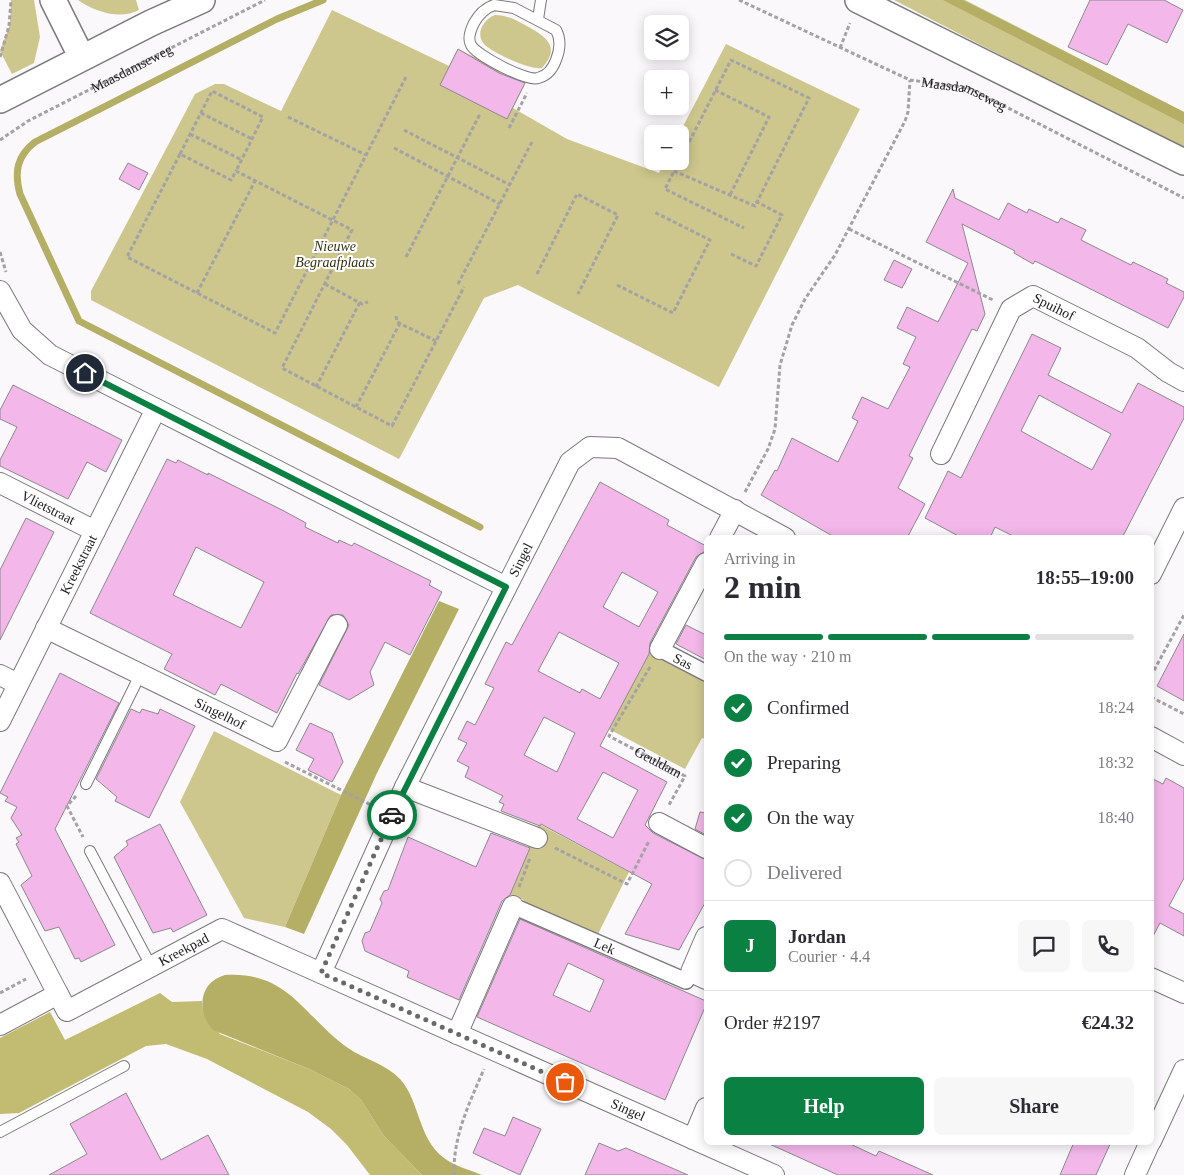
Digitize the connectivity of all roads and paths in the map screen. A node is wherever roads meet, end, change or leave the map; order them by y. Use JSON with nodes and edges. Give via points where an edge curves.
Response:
{"nodes":[{"id":1,"x":11,"y":0,"type":"edge"},
{"id":2,"x":53,"y":0,"type":"edge"},
{"id":3,"x":202,"y":0,"type":"edge"},
{"id":4,"x":265,"y":0,"type":"edge"},
{"id":5,"x":541,"y":0,"type":"edge"},
{"id":6,"x":739,"y":0,"type":"edge"},
{"id":7,"x":858,"y":0,"type":"edge"},
{"id":8,"x":538,"y":19,"type":"junction"},
{"id":9,"x":0,"y":57,"type":"edge"},
{"id":10,"x":82,"y":58,"type":"junction"},
{"id":11,"x":406,"y":77,"type":"dead end"},
{"id":12,"x":534,"y":79,"type":"junction"},
{"id":13,"x":910,"y":80,"type":"junction"},
{"id":14,"x":716,"y":90,"type":"junction"},
{"id":15,"x":0,"y":100,"type":"edge"},
{"id":16,"x":201,"y":113,"type":"junction"},
{"id":17,"x":480,"y":114,"type":"dead end"},
{"id":18,"x":288,"y":117,"type":"dead end"},
{"id":19,"x":509,"y":128,"type":"dead end"},
{"id":20,"x":404,"y":130,"type":"dead end"},
{"id":21,"x":190,"y":134,"type":"junction"},
{"id":22,"x":252,"y":139,"type":"junction"},
{"id":23,"x":0,"y":140,"type":"edge"},
{"id":24,"x":533,"y":140,"type":"dead end"},
{"id":25,"x":689,"y":143,"type":"edge"},
{"id":26,"x":394,"y":148,"type":"dead end"},
{"id":27,"x":180,"y":154,"type":"junction"},
{"id":28,"x":366,"y":156,"type":"junction"},
{"id":29,"x":457,"y":157,"type":"junction"},
{"id":30,"x":242,"y":160,"type":"junction"},
{"id":31,"x":1184,"y":162,"type":"edge"},
{"id":32,"x":236,"y":171,"type":"junction"},
{"id":33,"x":674,"y":171,"type":"joint"},
{"id":34,"x":448,"y":176,"type":"junction"},
{"id":35,"x":255,"y":181,"type":"junction"},
{"id":36,"x":510,"y":185,"type":"junction"},
{"id":37,"x":730,"y":195,"type":"junction"},
{"id":38,"x":1184,"y":198,"type":"edge"},
{"id":39,"x":757,"y":202,"type":"junction"},
{"id":40,"x":500,"y":204,"type":"junction"},
{"id":41,"x":654,"y":212,"type":"dead end"},
{"id":42,"x":332,"y":220,"type":"junction"},
{"id":43,"x":744,"y":228,"type":"dead end"},
{"id":44,"x":849,"y":229,"type":"junction"},
{"id":45,"x":731,"y":254,"type":"dead end"},
{"id":46,"x":406,"y":257,"type":"dead end"},
{"id":47,"x":537,"y":274,"type":"dead end"},
{"id":48,"x":325,"y":284,"type":"junction"},
{"id":49,"x":458,"y":284,"type":"dead end"},
{"id":50,"x":617,"y":284,"type":"dead end"},
{"id":51,"x":464,"y":287,"type":"dead end"},
{"id":52,"x":0,"y":291,"type":"edge"},
{"id":53,"x":197,"y":293,"type":"junction"},
{"id":54,"x":578,"y":294,"type":"dead end"},
{"id":55,"x":360,"y":302,"type":"junction"},
{"id":56,"x":368,"y":302,"type":"dead end"},
{"id":57,"x":1011,"y":309,"type":"junction"},
{"id":58,"x":396,"y":316,"type":"dead end"},
{"id":59,"x":400,"y":323,"type":"junction"},
{"id":60,"x":436,"y":341,"type":"junction"},
{"id":61,"x":1184,"y":381,"type":"edge"},
{"id":62,"x":316,"y":387,"type":"junction"},
{"id":63,"x":356,"y":407,"type":"junction"},
{"id":64,"x":156,"y":409,"type":"junction"},
{"id":65,"x":941,"y":454,"type":"dead end"},
{"id":66,"x":0,"y":483,"type":"edge"},
{"id":67,"x":1184,"y":508,"type":"edge"},
{"id":68,"x":735,"y":510,"type":"junction"},
{"id":69,"x":95,"y":531,"type":"junction"},
{"id":70,"x":722,"y":535,"type":"edge"},
{"id":71,"x":780,"y":535,"type":"edge"},
{"id":72,"x":704,"y":567,"type":"edge"},
{"id":73,"x":1154,"y":568,"type":"edge"},
{"id":74,"x":506,"y":587,"type":"junction"},
{"id":75,"x":1184,"y":615,"type":"edge"},
{"id":76,"x":337,"y":624,"type":"dead end"},
{"id":77,"x":46,"y":628,"type":"junction"},
{"id":78,"x":660,"y":649,"type":"junction"},
{"id":79,"x":1154,"y":670,"type":"edge"},
{"id":80,"x":704,"y":672,"type":"edge"},
{"id":81,"x":0,"y":675,"type":"edge"},
{"id":82,"x":140,"y":675,"type":"junction"},
{"id":83,"x":18,"y":684,"type":"junction"},
{"id":84,"x":1154,"y":699,"type":"edge"},
{"id":85,"x":1184,"y":714,"type":"edge"},
{"id":86,"x":0,"y":721,"type":"edge"},
{"id":87,"x":1154,"y":739,"type":"edge"},
{"id":88,"x":277,"y":741,"type":"junction"},
{"id":89,"x":1184,"y":755,"type":"edge"},
{"id":90,"x":86,"y":784,"type":"joint"},
{"id":91,"x":405,"y":787,"type":"junction"},
{"id":92,"x":371,"y":805,"type":"dead end"},
{"id":93,"x":659,"y":823,"type":"junction"},
{"id":94,"x":537,"y":838,"type":"junction"},
{"id":95,"x":704,"y":847,"type":"edge"},
{"id":96,"x":90,"y":851,"type":"joint"},
{"id":97,"x":1,"y":887,"type":"edge"},
{"id":98,"x":513,"y":906,"type":"junction"},
{"id":99,"x":704,"y":946,"type":"edge"},
{"id":100,"x":151,"y":966,"type":"junction"},
{"id":101,"x":45,"y":969,"type":"junction"},
{"id":102,"x":321,"y":973,"type":"junction"},
{"id":103,"x":698,"y":975,"type":"edge"},
{"id":104,"x":1154,"y":979,"type":"edge"},
{"id":105,"x":0,"y":993,"type":"edge"},
{"id":106,"x":1184,"y":993,"type":"edge"},
{"id":107,"x":58,"y":994,"type":"junction"},
{"id":108,"x":0,"y":1025,"type":"edge"},
{"id":109,"x":457,"y":1034,"type":"junction"},
{"id":110,"x":492,"y":1050,"type":"junction"},
{"id":111,"x":124,"y":1066,"type":"dead end"},
{"id":112,"x":1184,"y":1070,"type":"edge"},
{"id":113,"x":704,"y":1113,"type":"edge"},
{"id":114,"x":0,"y":1132,"type":"edge"},
{"id":115,"x":1154,"y":1135,"type":"edge"},
{"id":116,"x":693,"y":1139,"type":"junction"},
{"id":117,"x":704,"y":1144,"type":"edge"},
{"id":118,"x":706,"y":1145,"type":"edge"},
{"id":119,"x":1150,"y":1145,"type":"edge"},
{"id":120,"x":454,"y":1175,"type":"edge"},
{"id":121,"x":774,"y":1175,"type":"edge"},
{"id":122,"x":1136,"y":1175,"type":"edge"}],
"edges":[{"from":1,"to":9,"type":"path","via":[[9,26]]},
{"from":2,"to":10,"type":"street"},
{"from":3,"to":10,"type":"street"},
{"from":4,"to":23,"type":"path","name":"Maasdamseweg","via":[[28,121]]},
{"from":5,"to":8,"type":"lane"},
{"from":6,"to":13,"type":"path","name":"Maasdamseweg"},
{"from":7,"to":31,"type":"street"},
{"from":8,"to":12,"type":"lane","via":[[556,30],[560,46],[551,70]]},
{"from":8,"to":12,"type":"lane","via":[[507,5],[494,5],[479,16],[471,28],[469,40],[480,54]]},
{"from":10,"to":15,"type":"street"},
{"from":11,"to":28,"type":"path"},
{"from":12,"to":19,"type":"path"},
{"from":13,"to":38,"type":"path","name":"Maasdamseweg","via":[[969,88]]},
{"from":13,"to":44,"type":"path","via":[[905,121]]},
{"from":14,"to":25,"type":"path"},
{"from":14,"to":37,"type":"path","via":[[769,117]]},
{"from":14,"to":39,"type":"path","via":[[731,60],[809,98]]},
{"from":16,"to":21,"type":"path"},
{"from":16,"to":22,"type":"path"},
{"from":16,"to":22,"type":"path","via":[[212,91],[263,117]]},
{"from":17,"to":29,"type":"path"},
{"from":18,"to":28,"type":"path"},
{"from":20,"to":29,"type":"path"},
{"from":21,"to":27,"type":"path"},
{"from":21,"to":30,"type":"path"},
{"from":22,"to":30,"type":"path"},
{"from":24,"to":36,"type":"path"},
{"from":26,"to":34,"type":"path"},
{"from":27,"to":32,"type":"path","via":[[231,180]]},
{"from":27,"to":53,"type":"path","via":[[127,257]]},
{"from":28,"to":42,"type":"path"},
{"from":29,"to":34,"type":"path"},
{"from":29,"to":36,"type":"path"},
{"from":30,"to":32,"type":"path"},
{"from":32,"to":35,"type":"path"},
{"from":33,"to":37,"type":"path"},
{"from":33,"to":43,"type":"path","via":[[665,189]]},
{"from":34,"to":40,"type":"path"},
{"from":34,"to":46,"type":"path"},
{"from":35,"to":42,"type":"path"},
{"from":35,"to":53,"type":"path"},
{"from":36,"to":40,"type":"path"},
{"from":37,"to":39,"type":"path","via":[[755,206]]},
{"from":39,"to":45,"type":"path","via":[[782,215],[756,266]]},
{"from":40,"to":49,"type":"path"},
{"from":41,"to":50,"type":"path","via":[[710,240],[673,313]]},
{"from":42,"to":48,"type":"path","via":[[352,230]]},
{"from":42,"to":53,"type":"path","via":[[275,333]]},
{"from":44,"to":57,"type":"path"},
{"from":44,"to":68,"type":"path","via":[[806,299],[786,341],[780,365],[772,439]]},
{"from":47,"to":54,"type":"path","via":[[577,194],[618,215]]},
{"from":48,"to":55,"type":"path"},
{"from":48,"to":62,"type":"path","via":[[282,368]]},
{"from":51,"to":60,"type":"path"},
{"from":52,"to":64,"type":"street","via":[[22,330],[50,355]]},
{"from":55,"to":56,"type":"path"},
{"from":55,"to":62,"type":"path"},
{"from":57,"to":61,"type":"street","name":"Spuihof","via":[[1034,296],[1137,348]]},
{"from":57,"to":65,"type":"street","name":"Spuihof"},
{"from":58,"to":59,"type":"path"},
{"from":59,"to":60,"type":"path"},
{"from":59,"to":63,"type":"path"},
{"from":60,"to":63,"type":"path","via":[[392,426]]},
{"from":62,"to":63,"type":"path"},
{"from":64,"to":69,"type":"street","name":"Kreekstraat"},
{"from":64,"to":74,"type":"street"},
{"from":66,"to":69,"type":"street","name":"Vlietstraat"},
{"from":67,"to":73,"type":"street"},
{"from":68,"to":70,"type":"street"},
{"from":68,"to":71,"type":"street","name":"Singel"},
{"from":68,"to":74,"type":"street","name":"Singel","via":[[618,448],[590,447],[570,462]]},
{"from":69,"to":77,"type":"street","name":"Kreekstraat"},
{"from":72,"to":78,"type":"street"},
{"from":74,"to":91,"type":"street","name":"Singel"},
{"from":75,"to":79,"type":"path"},
{"from":76,"to":88,"type":"street"},
{"from":77,"to":82,"type":"street","name":"Singelhof"},
{"from":77,"to":83,"type":"street","name":"Kreekstraat"},
{"from":78,"to":80,"type":"street","name":"Sas"},
{"from":78,"to":93,"type":"path","name":"Geuldam","via":[[610,736],[685,776]]},
{"from":81,"to":83,"type":"street"},
{"from":82,"to":88,"type":"street","name":"Singelhof"},
{"from":82,"to":90,"type":"lane"},
{"from":83,"to":86,"type":"street","name":"Kreekstraat"},
{"from":84,"to":85,"type":"path"},
{"from":87,"to":89,"type":"street"},
{"from":88,"to":92,"type":"path","via":[[275,756]]},
{"from":90,"to":96,"type":"path","via":[[66,806]]},
{"from":91,"to":94,"type":"street"},
{"from":91,"to":102,"type":"street","name":"Singel"},
{"from":93,"to":94,"type":"path","name":"Geuldam","via":[[627,884]]},
{"from":93,"to":95,"type":"street"},
{"from":94,"to":98,"type":"path"},
{"from":96,"to":100,"type":"lane"},
{"from":97,"to":101,"type":"street"},
{"from":98,"to":103,"type":"street","name":"Lek","via":[[686,981]]},
{"from":98,"to":109,"type":"street"},
{"from":99,"to":103,"type":"street"},
{"from":100,"to":102,"type":"street","name":"Kreekpad","via":[[222,929]]},
{"from":100,"to":107,"type":"street","name":"Kreekpad","via":[[67,1011]]},
{"from":101,"to":105,"type":"path"},
{"from":101,"to":107,"type":"street"},
{"from":102,"to":109,"type":"street","name":"Singel"},
{"from":104,"to":106,"type":"street"},
{"from":107,"to":108,"type":"street"},
{"from":109,"to":110,"type":"street","name":"Singel"},
{"from":110,"to":116,"type":"street","name":"Singel"},
{"from":110,"to":120,"type":"path","via":[[461,1122]]},
{"from":111,"to":114,"type":"lane"},
{"from":112,"to":115,"type":"street"},
{"from":113,"to":116,"type":"street"},
{"from":116,"to":117,"type":"street","name":"Singel"},
{"from":118,"to":121,"type":"street","name":"Singel"},
{"from":119,"to":122,"type":"street"}]}
